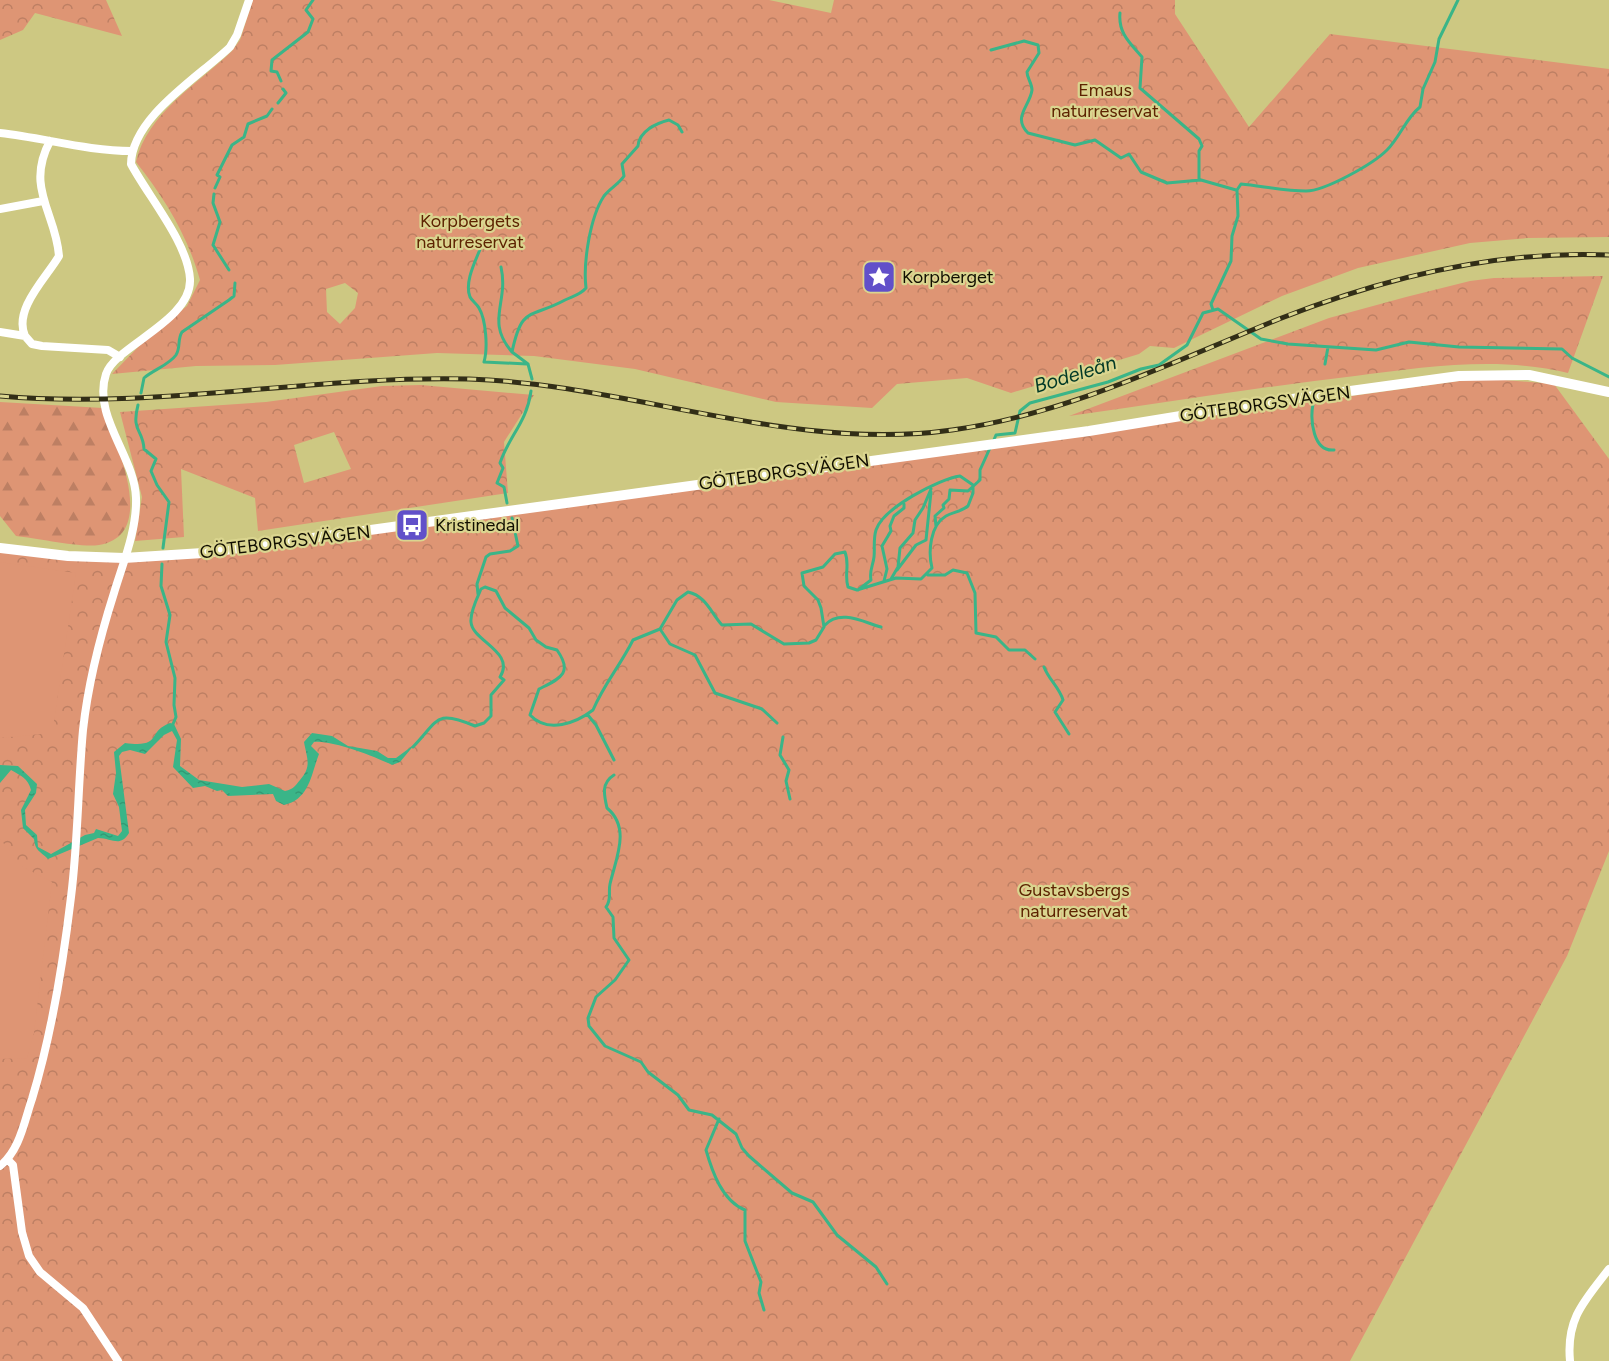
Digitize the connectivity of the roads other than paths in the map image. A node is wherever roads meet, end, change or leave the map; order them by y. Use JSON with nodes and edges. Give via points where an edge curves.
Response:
{"nodes":[{"id":1,"x":249,"y":0,"type":"edge"},
{"id":2,"x":0,"y":133,"type":"edge"},
{"id":3,"x":50,"y":141,"type":"junction"},
{"id":4,"x":132,"y":151,"type":"junction"},
{"id":5,"x":43,"y":201,"type":"junction"},
{"id":6,"x":0,"y":209,"type":"edge"},
{"id":7,"x":0,"y":332,"type":"edge"},
{"id":8,"x":25,"y":336,"type":"junction"},
{"id":9,"x":120,"y":357,"type":"junction"},
{"id":10,"x":1609,"y":392,"type":"edge"},
{"id":11,"x":0,"y":548,"type":"edge"},
{"id":12,"x":124,"y":558,"type":"junction"},
{"id":13,"x":8,"y":1160,"type":"junction"},
{"id":14,"x":0,"y":1166,"type":"edge"},
{"id":15,"x":1609,"y":1269,"type":"edge"},
{"id":16,"x":118,"y":1361,"type":"edge"},
{"id":17,"x":1570,"y":1361,"type":"edge"}],
"edges":[{"from":1,"to":4,"type":"street","via":[[230,47],[144,126]]},
{"from":2,"to":3,"type":"street"},
{"from":3,"to":4,"type":"street","via":[[97,151]]},
{"from":3,"to":5,"type":"street","via":[[40,159]]},
{"from":4,"to":9,"type":"street","via":[[132,164],[184,256],[190,278],[183,301],[168,319]]},
{"from":5,"to":6,"type":"street"},
{"from":5,"to":8,"type":"street","via":[[59,256],[28,306],[22,324]]},
{"from":7,"to":8,"type":"street"},
{"from":8,"to":9,"type":"street","via":[[32,344],[108,350]]},
{"from":9,"to":12,"type":"street","via":[[108,370],[105,400],[136,496]]},
{"from":10,"to":12,"type":"street","name":"GÖTEBORGSVÄGEN","via":[[1529,375],[1459,376],[265,545]]},
{"from":11,"to":12,"type":"street","name":"GÖTEBORGSVÄGEN"},
{"from":12,"to":13,"type":"street","via":[[92,674],[84,724],[72,894],[50,1029],[23,1127]]},
{"from":13,"to":14,"type":"street"},
{"from":13,"to":16,"type":"street","via":[[13,1165],[29,1256],[40,1272],[83,1308]]},
{"from":15,"to":17,"type":"street","via":[[1571,1324]]}]}
